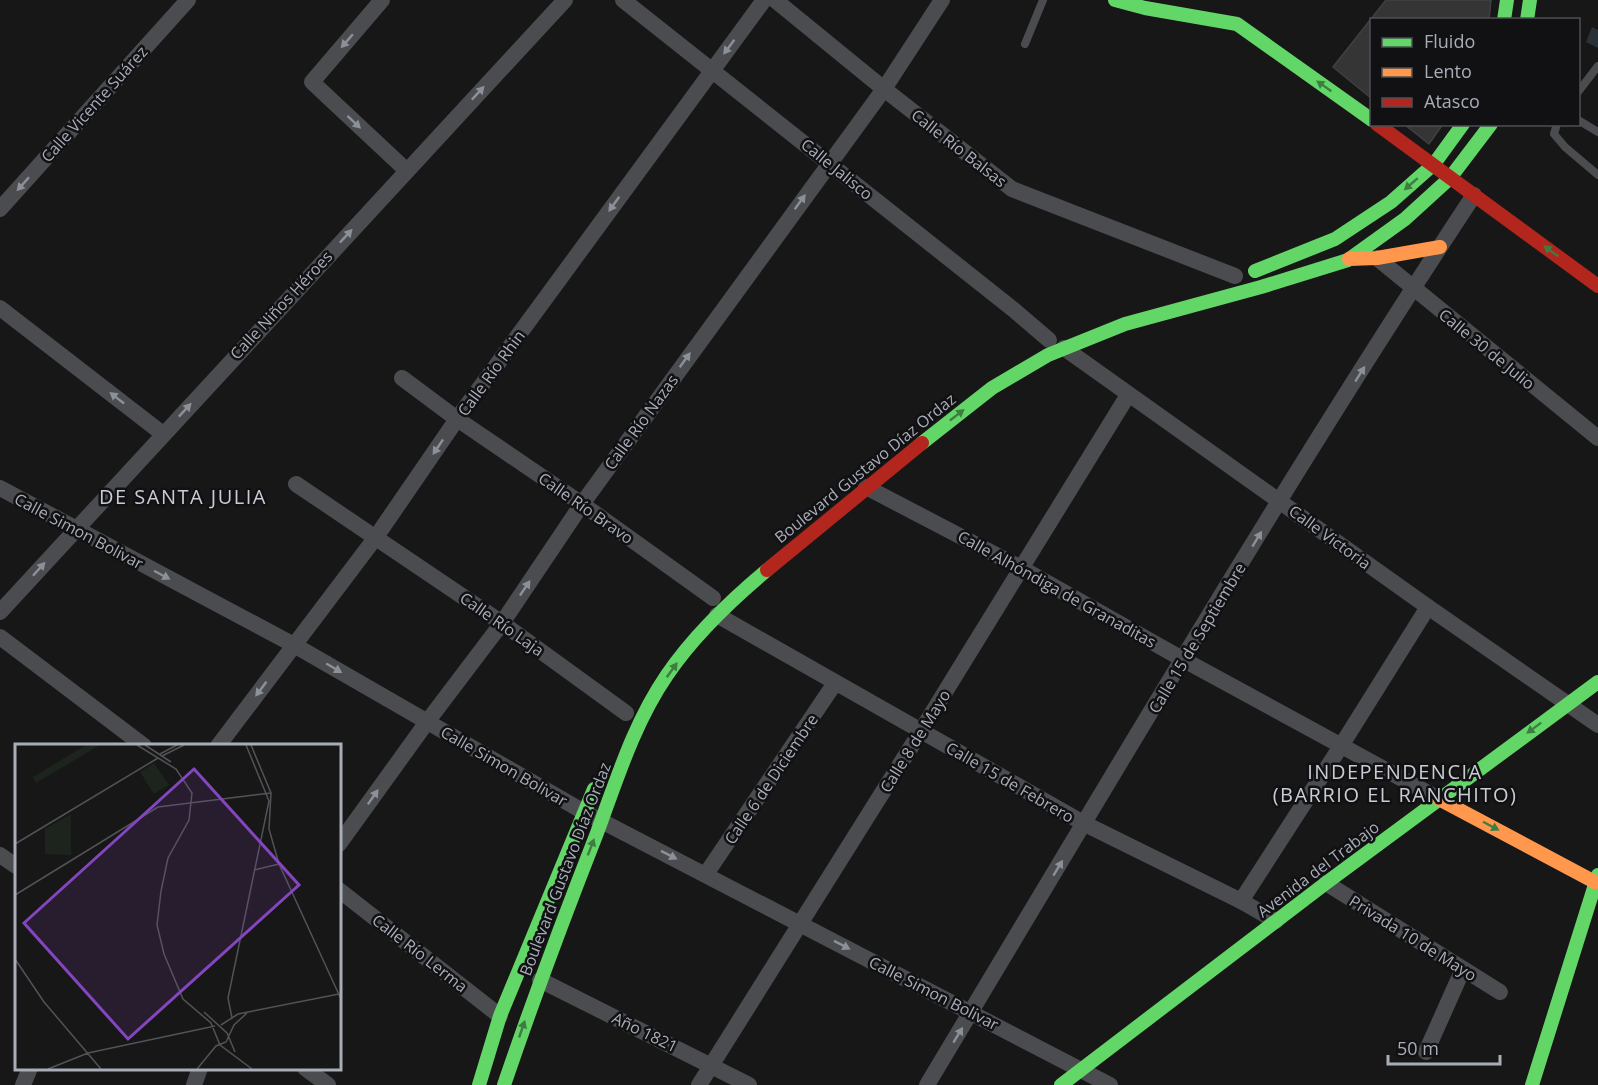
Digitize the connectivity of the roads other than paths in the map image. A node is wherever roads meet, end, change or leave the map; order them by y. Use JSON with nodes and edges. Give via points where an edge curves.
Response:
{"nodes":[{"id":1,"x":188,"y":0,"type":"edge"},
{"id":2,"x":382,"y":0,"type":"edge"},
{"id":3,"x":565,"y":0,"type":"edge"},
{"id":4,"x":623,"y":0,"type":"edge"},
{"id":5,"x":764,"y":0,"type":"edge"},
{"id":6,"x":775,"y":0,"type":"edge"},
{"id":7,"x":942,"y":0,"type":"edge"},
{"id":8,"x":1043,"y":0,"type":"edge"},
{"id":9,"x":1115,"y":0,"type":"edge"},
{"id":10,"x":1507,"y":0,"type":"edge"},
{"id":11,"x":1530,"y":0,"type":"edge"},
{"id":12,"x":1146,"y":4,"type":"edge"},
{"id":13,"x":1504,"y":18,"type":"edge"},
{"id":14,"x":1527,"y":18,"type":"edge"},
{"id":15,"x":1025,"y":44,"type":"dead end"},
{"id":16,"x":1598,"y":66,"type":"edge"},
{"id":17,"x":712,"y":69,"type":"junction"},
{"id":18,"x":884,"y":89,"type":"junction"},
{"id":19,"x":1580,"y":89,"type":"edge"},
{"id":20,"x":1370,"y":119,"type":"edge"},
{"id":21,"x":1580,"y":121,"type":"edge"},
{"id":22,"x":1380,"y":126,"type":"edge"},
{"id":23,"x":1462,"y":126,"type":"edge"},
{"id":24,"x":1489,"y":126,"type":"edge"},
{"id":25,"x":1556,"y":126,"type":"edge"},
{"id":26,"x":1598,"y":132,"type":"edge"},
{"id":27,"x":828,"y":163,"type":"junction"},
{"id":28,"x":1434,"y":164,"type":"junction"},
{"id":29,"x":406,"y":170,"type":"junction"},
{"id":30,"x":1598,"y":175,"type":"edge"},
{"id":31,"x":1450,"y":178,"type":"junction"},
{"id":32,"x":1474,"y":195,"type":"junction"},
{"id":33,"x":0,"y":209,"type":"edge"},
{"id":34,"x":1440,"y":247,"type":"junction"},
{"id":35,"x":1377,"y":258,"type":"junction"},
{"id":36,"x":1348,"y":260,"type":"junction"},
{"id":37,"x":1235,"y":276,"type":"junction"},
{"id":38,"x":1214,"y":282,"type":"dead end"},
{"id":39,"x":1598,"y":286,"type":"edge"},
{"id":40,"x":1413,"y":289,"type":"junction"},
{"id":41,"x":0,"y":308,"type":"edge"},
{"id":42,"x":1057,"y":341,"type":"junction"},
{"id":43,"x":402,"y":378,"type":"dead end"},
{"id":44,"x":1128,"y":395,"type":"junction"},
{"id":45,"x":946,"y":407,"type":"dead end"},
{"id":46,"x":457,"y":419,"type":"junction"},
{"id":47,"x":163,"y":434,"type":"junction"},
{"id":48,"x":1598,"y":438,"type":"edge"},
{"id":49,"x":296,"y":484,"type":"dead end"},
{"id":50,"x":866,"y":487,"type":"junction"},
{"id":51,"x":0,"y":488,"type":"edge"},
{"id":52,"x":1280,"y":502,"type":"junction"},
{"id":53,"x":582,"y":504,"type":"junction"},
{"id":54,"x":75,"y":529,"type":"junction"},
{"id":55,"x":376,"y":537,"type":"junction"},
{"id":56,"x":1021,"y":568,"type":"junction"},
{"id":57,"x":715,"y":601,"type":"junction"},
{"id":58,"x":1428,"y":607,"type":"junction"},
{"id":59,"x":0,"y":612,"type":"edge"},
{"id":60,"x":502,"y":623,"type":"junction"},
{"id":61,"x":0,"y":637,"type":"edge"},
{"id":62,"x":294,"y":645,"type":"junction"},
{"id":63,"x":1184,"y":660,"type":"junction"},
{"id":64,"x":1598,"y":682,"type":"edge"},
{"id":65,"x":835,"y":683,"type":"junction"},
{"id":66,"x":1567,"y":703,"type":"junction"},
{"id":67,"x":626,"y":714,"type":"dead end"},
{"id":68,"x":427,"y":722,"type":"junction"},
{"id":69,"x":1598,"y":725,"type":"edge"},
{"id":70,"x":921,"y":732,"type":"junction"},
{"id":71,"x":141,"y":744,"type":"edge"},
{"id":72,"x":220,"y":744,"type":"edge"},
{"id":73,"x":1341,"y":746,"type":"junction"},
{"id":74,"x":598,"y":779,"type":"dead end"},
{"id":75,"x":1440,"y":799,"type":"junction"},
{"id":76,"x":584,"y":812,"type":"junction"},
{"id":77,"x":601,"y":820,"type":"junction"},
{"id":78,"x":1085,"y":824,"type":"junction"},
{"id":79,"x":340,"y":843,"type":"edge"},
{"id":80,"x":0,"y":855,"type":"edge"},
{"id":81,"x":15,"y":865,"type":"edge"},
{"id":82,"x":706,"y":874,"type":"junction"},
{"id":83,"x":1596,"y":878,"type":"edge"},
{"id":84,"x":1326,"y":883,"type":"junction"},
{"id":85,"x":340,"y":891,"type":"edge"},
{"id":86,"x":1240,"y":901,"type":"junction"},
{"id":87,"x":1276,"y":921,"type":"junction"},
{"id":88,"x":800,"y":924,"type":"junction"},
{"id":89,"x":1463,"y":969,"type":"junction"},
{"id":90,"x":540,"y":980,"type":"junction"},
{"id":91,"x":1500,"y":992,"type":"dead end"},
{"id":92,"x":971,"y":1012,"type":"junction"},
{"id":93,"x":500,"y":1016,"type":"junction"},
{"id":94,"x":1426,"y":1052,"type":"dead end"},
{"id":95,"x":711,"y":1065,"type":"junction"},
{"id":96,"x":29,"y":1070,"type":"edge"},
{"id":97,"x":199,"y":1070,"type":"edge"},
{"id":98,"x":308,"y":1070,"type":"edge"},
{"id":99,"x":1082,"y":1070,"type":"junction"},
{"id":100,"x":23,"y":1085,"type":"edge"},
{"id":101,"x":194,"y":1085,"type":"edge"},
{"id":102,"x":328,"y":1085,"type":"edge"},
{"id":103,"x":479,"y":1085,"type":"edge"},
{"id":104,"x":504,"y":1085,"type":"edge"},
{"id":105,"x":699,"y":1085,"type":"edge"},
{"id":106,"x":749,"y":1085,"type":"edge"},
{"id":107,"x":927,"y":1085,"type":"edge"},
{"id":108,"x":1061,"y":1085,"type":"edge"},
{"id":109,"x":1110,"y":1085,"type":"edge"},
{"id":110,"x":1532,"y":1085,"type":"edge"}],
"edges":[{"from":1,"to":33,"type":"street","name":"Calle Vicente Suárez","one_way":true},
{"from":2,"to":29,"type":"street","one_way":true,"via":[[312,82]]},
{"from":29,"to":3,"type":"street","name":"Calle Niños Héroes","one_way":true},
{"from":4,"to":17,"type":"street","name":"Calle Jalisco"},
{"from":5,"to":17,"type":"street","name":"Calle Río Rhin","one_way":true},
{"from":6,"to":18,"type":"street","name":"Calle Río Balsas"},
{"from":7,"to":18,"type":"street","name":"Calle Río Nazas"},
{"from":8,"to":15,"type":"lane"},
{"from":9,"to":12,"type":"main road"},
{"from":10,"to":13,"type":"main road"},
{"from":11,"to":14,"type":"main road"},
{"from":20,"to":12,"type":"main road","one_way":true,"via":[[1237,24]]},
{"from":16,"to":19,"type":"lane"},
{"from":17,"to":27,"type":"street","name":"Calle Jalisco"},
{"from":17,"to":46,"type":"street","name":"Calle Río Rhin","one_way":true},
{"from":18,"to":27,"type":"street","name":"Calle Río Nazas"},
{"from":18,"to":37,"type":"street","name":"Calle Río Balsas","via":[[1012,189]]},
{"from":21,"to":26,"type":"lane"},
{"from":22,"to":28,"type":"main road"},
{"from":23,"to":28,"type":"main road"},
{"from":24,"to":31,"type":"main road","name":"Boulevard Gustavo Díaz Ordaz"},
{"from":25,"to":30,"type":"lane","via":[[1554,134],[1565,147]]},
{"from":27,"to":42,"type":"street","name":"Calle Jalisco"},
{"from":53,"to":27,"type":"street","name":"Calle Río Nazas","one_way":true},
{"from":28,"to":31,"type":"main road"},
{"from":28,"to":37,"type":"main road","one_way":true,"via":[[1391,202],[1335,239],[1260,270]]},
{"from":47,"to":29,"type":"street","name":"Calle Niños Héroes","one_way":true},
{"from":31,"to":32,"type":"main road"},
{"from":31,"to":36,"type":"main road","name":"Boulevard Gustavo Díaz Ordaz","via":[[1405,219]]},
{"from":32,"to":34,"type":"street","name":"Calle 15 de Septiembre"},
{"from":39,"to":32,"type":"main road","one_way":true},
{"from":34,"to":35,"type":"main road"},
{"from":34,"to":40,"type":"street","name":"Calle 15 de Septiembre"},
{"from":35,"to":36,"type":"main road"},
{"from":35,"to":40,"type":"street","name":"Calle 30 de Julio"},
{"from":36,"to":42,"type":"main road","name":"Boulevard Gustavo Díaz Ordaz"},
{"from":37,"to":38,"type":"main road"},
{"from":40,"to":48,"type":"street","name":"Calle 30 de Julio"},
{"from":52,"to":40,"type":"street","name":"Calle 15 de Septiembre","one_way":true},
{"from":47,"to":41,"type":"street","one_way":true},
{"from":42,"to":44,"type":"street","name":"Calle Victoria"},
{"from":42,"to":45,"type":"main road","name":"Boulevard Gustavo Díaz Ordaz","via":[[974,385]]},
{"from":50,"to":42,"type":"main road","name":"Boulevard Gustavo Díaz Ordaz","one_way":true},
{"from":43,"to":46,"type":"street","name":"Calle Río Bravo"},
{"from":44,"to":52,"type":"street","name":"Calle Victoria"},
{"from":44,"to":56,"type":"street","name":"Calle 8 de Mayo"},
{"from":46,"to":53,"type":"street","name":"Calle Río Bravo"},
{"from":46,"to":55,"type":"street","name":"Calle Río Rhin","one_way":true},
{"from":47,"to":54,"type":"street","name":"Calle Niños Héroes"},
{"from":49,"to":55,"type":"street","name":"Calle Río Laja"},
{"from":50,"to":56,"type":"street","name":"Calle Alhóndiga de Granaditas"},
{"from":50,"to":57,"type":"main road","name":"Boulevard Gustavo Díaz Ordaz","via":[[734,597]]},
{"from":51,"to":54,"type":"street","name":"Calle Simon Bolivar"},
{"from":52,"to":58,"type":"street","name":"Calle Victoria"},
{"from":63,"to":52,"type":"street","name":"Calle 15 de Septiembre","one_way":true},
{"from":53,"to":57,"type":"street","name":"Calle Río Bravo"},
{"from":60,"to":53,"type":"street","name":"Calle Río Nazas","one_way":true},
{"from":59,"to":54,"type":"street","name":"Calle Niños Héroes","one_way":true},
{"from":54,"to":62,"type":"street","name":"Calle Simon Bolivar","one_way":true},
{"from":55,"to":60,"type":"street","name":"Calle Río Laja"},
{"from":55,"to":62,"type":"street","name":"Calle Río Rhin"},
{"from":56,"to":63,"type":"street","name":"Calle Alhóndiga de Granaditas"},
{"from":56,"to":70,"type":"street","name":"Calle 8 de Mayo"},
{"from":57,"to":65,"type":"street","name":"Calle 15 de Febrero"},
{"from":77,"to":57,"type":"main road","name":"Boulevard Gustavo Díaz Ordaz","one_way":true,"via":[[639,724]]},
{"from":58,"to":66,"type":"street","name":"Calle Victoria"},
{"from":58,"to":73,"type":"street"},
{"from":60,"to":67,"type":"street","name":"Calle Río Laja"},
{"from":60,"to":68,"type":"street","name":"Calle Río Nazas"},
{"from":61,"to":71,"type":"street"},
{"from":62,"to":68,"type":"street","name":"Calle Simon Bolivar","one_way":true},
{"from":62,"to":72,"type":"street","name":"Calle Río Rhin","one_way":true},
{"from":63,"to":73,"type":"street","name":"Calle Alhóndiga de Granaditas"},
{"from":63,"to":78,"type":"street","name":"Calle 15 de Septiembre"},
{"from":64,"to":66,"type":"main road","name":"Avenida del Trabajo"},
{"from":65,"to":70,"type":"street","name":"Calle 15 de Febrero"},
{"from":65,"to":82,"type":"street","name":"Calle 6 de Diciembre"},
{"from":66,"to":69,"type":"street","name":"Calle Victoria"},
{"from":66,"to":75,"type":"main road","name":"Avenida del Trabajo","one_way":true},
{"from":68,"to":76,"type":"street","name":"Calle Simon Bolivar"},
{"from":79,"to":68,"type":"street","name":"Calle Río Nazas","one_way":true},
{"from":70,"to":78,"type":"street","name":"Calle 15 de Febrero"},
{"from":70,"to":88,"type":"street","name":"Calle 8 de Mayo"},
{"from":73,"to":75,"type":"street","name":"Calle Alhóndiga de Granaditas"},
{"from":73,"to":86,"type":"street"},
{"from":74,"to":76,"type":"main road","name":"Boulevard Gustavo Díaz Ordaz"},
{"from":75,"to":83,"type":"main road","name":"Calle Alhóndiga de Granaditas","one_way":true},
{"from":75,"to":84,"type":"main road","name":"Avenida del Trabajo"},
{"from":76,"to":77,"type":"street","name":"Calle Simon Bolivar"},
{"from":76,"to":93,"type":"main road","name":"Boulevard Gustavo Díaz Ordaz"},
{"from":77,"to":82,"type":"street","name":"Calle Simon Bolivar","one_way":true},
{"from":90,"to":77,"type":"main road","name":"Boulevard Gustavo Díaz Ordaz","one_way":true},
{"from":78,"to":86,"type":"street","name":"Calle 15 de Febrero"},
{"from":92,"to":78,"type":"street","name":"Calle 15 de Septiembre","one_way":true},
{"from":80,"to":81,"type":"street"},
{"from":82,"to":88,"type":"street","name":"Calle Simon Bolivar"},
{"from":83,"to":110,"type":"main road"},
{"from":84,"to":87,"type":"main road","name":"Avenida del Trabajo"},
{"from":84,"to":89,"type":"street","name":"Privada 10 de Mayo"},
{"from":85,"to":93,"type":"street","name":"Calle Río Lerma"},
{"from":86,"to":87,"type":"street","name":"Calle 15 de Febrero"},
{"from":87,"to":99,"type":"main road","name":"Avenida del Trabajo"},
{"from":88,"to":92,"type":"street","name":"Calle Simon Bolivar","one_way":true},
{"from":88,"to":95,"type":"street","name":"Calle 8 de Mayo"},
{"from":89,"to":91,"type":"street","name":"Privada 10 de Mayo"},
{"from":89,"to":94,"type":"street"},
{"from":90,"to":95,"type":"street","name":"Año 1821"},
{"from":104,"to":90,"type":"main road","name":"Boulevard Gustavo Díaz Ordaz","one_way":true},
{"from":92,"to":99,"type":"street","name":"Calle Simon Bolivar"},
{"from":107,"to":92,"type":"street","name":"Calle 15 de Septiembre","one_way":true},
{"from":93,"to":103,"type":"main road","name":"Boulevard Gustavo Díaz Ordaz"},
{"from":95,"to":105,"type":"street","name":"Calle 8 de Mayo"},
{"from":95,"to":106,"type":"street","name":"Año 1821"},
{"from":96,"to":100,"type":"street"},
{"from":97,"to":101,"type":"street"},
{"from":98,"to":102,"type":"street"},
{"from":99,"to":108,"type":"main road","name":"Avenida del Trabajo"},
{"from":99,"to":109,"type":"street","name":"Calle Simon Bolivar"}]}
